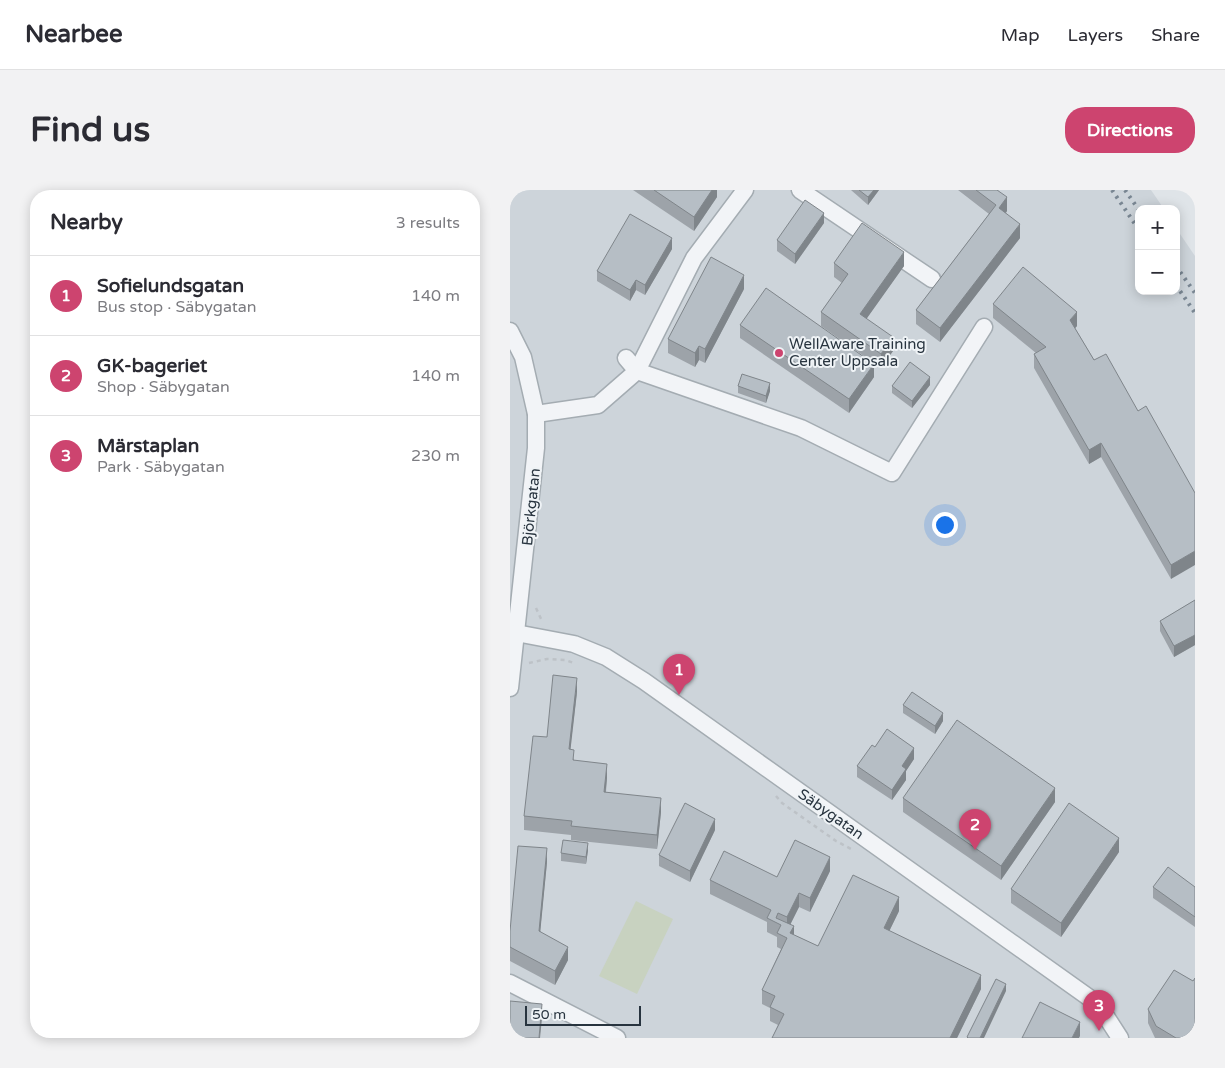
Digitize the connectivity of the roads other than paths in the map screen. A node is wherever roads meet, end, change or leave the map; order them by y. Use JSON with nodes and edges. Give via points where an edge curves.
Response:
{"nodes":[{"id":1,"x":745,"y":190,"type":"edge"},
{"id":2,"x":800,"y":190,"type":"edge"},
{"id":3,"x":932,"y":279,"type":"dead end"},
{"id":4,"x":984,"y":327,"type":"dead end"},
{"id":5,"x":510,"y":331,"type":"edge"},
{"id":6,"x":626,"y":358,"type":"dead end"},
{"id":7,"x":637,"y":371,"type":"junction"},
{"id":8,"x":536,"y":414,"type":"junction"},
{"id":9,"x":516,"y":633,"type":"junction"},
{"id":10,"x":510,"y":688,"type":"edge"},
{"id":11,"x":510,"y":983,"type":"edge"},
{"id":12,"x":616,"y":1038,"type":"edge"},
{"id":13,"x":1120,"y":1038,"type":"edge"}],
"edges":[{"from":1,"to":7,"type":"street","via":[[694,258]]},
{"from":2,"to":3,"type":"street"},
{"from":4,"to":7,"type":"street","via":[[892,473],[801,428]]},
{"from":5,"to":8,"type":"street","name":"Björkgatan","via":[[523,357]]},
{"from":6,"to":7,"type":"street"},
{"from":7,"to":8,"type":"street","via":[[598,405]]},
{"from":8,"to":9,"type":"street","name":"Björkgatan","via":[[536,456]]},
{"from":9,"to":10,"type":"street","name":"Björkgatan"},
{"from":9,"to":13,"type":"street","name":"Säbygatan","via":[[574,644],[606,657],[644,682],[1098,1004]]},
{"from":11,"to":12,"type":"street"}]}
